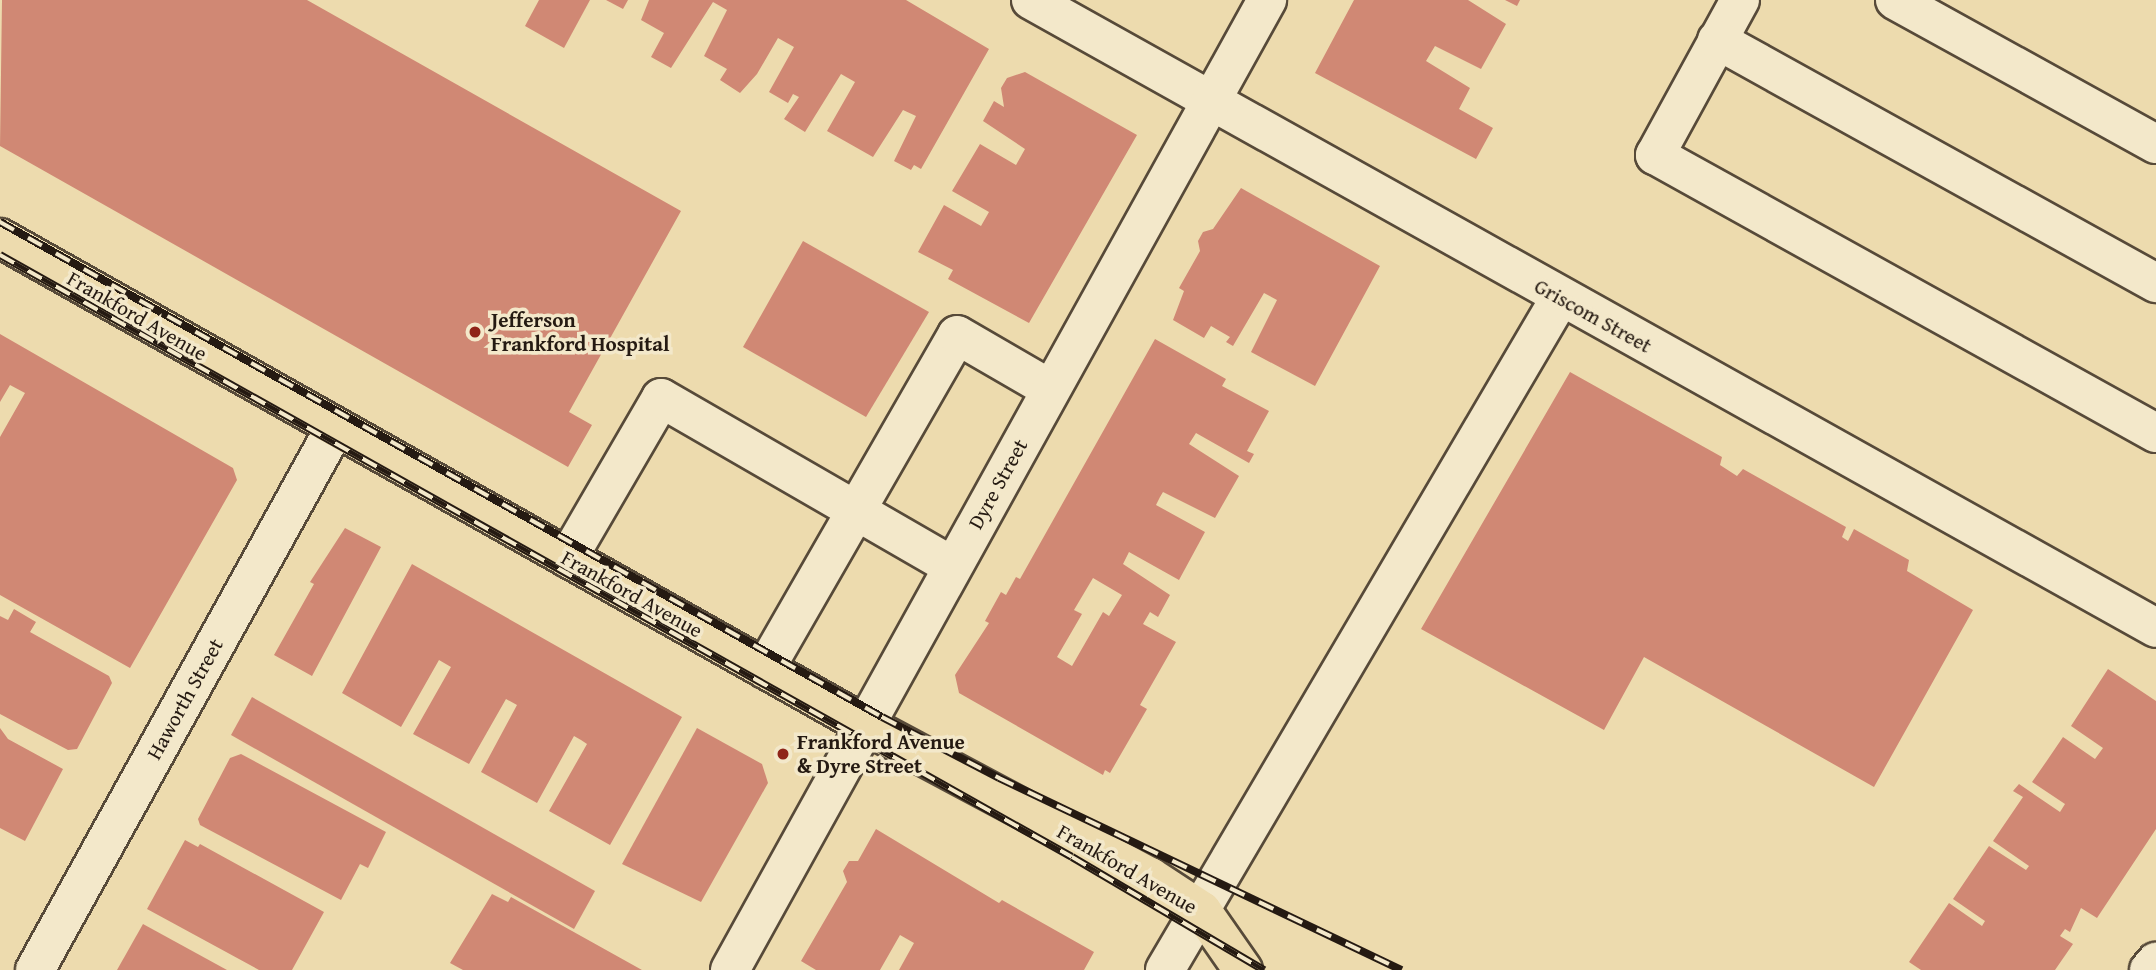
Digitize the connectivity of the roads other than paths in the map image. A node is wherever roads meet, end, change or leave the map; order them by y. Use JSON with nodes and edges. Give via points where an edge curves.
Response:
{"nodes":[{"id":1,"x":1031,"y":0,"type":"edge"},
{"id":2,"x":1267,"y":0,"type":"edge"},
{"id":3,"x":1740,"y":0,"type":"edge"},
{"id":4,"x":1895,"y":0,"type":"edge"},
{"id":5,"x":1717,"y":40,"type":"junction"},
{"id":6,"x":1210,"y":101,"type":"junction"},
{"id":7,"x":2156,"y":144,"type":"edge"},
{"id":8,"x":0,"y":239,"type":"edge"},
{"id":9,"x":2156,"y":283,"type":"edge"},
{"id":10,"x":1560,"y":298,"type":"junction"},
{"id":11,"x":1050,"y":389,"type":"junction"},
{"id":12,"x":335,"y":428,"type":"junction"},
{"id":13,"x":2156,"y":433,"type":"edge"},
{"id":14,"x":856,"y":511,"type":"junction"},
{"id":15,"x":568,"y":558,"type":"junction"},
{"id":16,"x":952,"y":566,"type":"junction"},
{"id":17,"x":2156,"y":628,"type":"edge"},
{"id":18,"x":765,"y":669,"type":"junction"},
{"id":19,"x":865,"y":725,"type":"junction"},
{"id":20,"x":1202,"y":911,"type":"junction"},
{"id":21,"x":2156,"y":962,"type":"edge"},
{"id":22,"x":35,"y":970,"type":"edge"},
{"id":23,"x":730,"y":970,"type":"edge"},
{"id":24,"x":1165,"y":970,"type":"edge"},
{"id":25,"x":1243,"y":970,"type":"edge"},
{"id":26,"x":2149,"y":970,"type":"edge"}],
"edges":[{"from":1,"to":6,"type":"street","name":"Griscom Street"},
{"from":2,"to":6,"type":"street","name":"Dyre Street"},
{"from":3,"to":5,"type":"street"},
{"from":4,"to":7,"type":"street"},
{"from":5,"to":9,"type":"street"},
{"from":5,"to":13,"type":"street","via":[[1655,155]]},
{"from":6,"to":10,"type":"street","name":"Griscom Street"},
{"from":6,"to":11,"type":"street","name":"Dyre Street"},
{"from":8,"to":12,"type":"main road","name":"Frankford Avenue"},
{"from":10,"to":17,"type":"street","name":"Griscom Street"},
{"from":10,"to":20,"type":"street"},
{"from":11,"to":14,"type":"street","via":[[957,335]]},
{"from":11,"to":16,"type":"street","name":"Dyre Street"},
{"from":12,"to":15,"type":"main road","name":"Frankford Avenue"},
{"from":12,"to":22,"type":"street","name":"Haworth Street"},
{"from":14,"to":15,"type":"street","via":[[661,398]]},
{"from":14,"to":16,"type":"street"},
{"from":14,"to":18,"type":"street"},
{"from":15,"to":18,"type":"main road","name":"Frankford Avenue"},
{"from":16,"to":19,"type":"street","name":"Dyre Street"},
{"from":18,"to":19,"type":"main road","name":"Frankford Avenue"},
{"from":19,"to":20,"type":"main road","name":"Frankford Avenue","via":[[1150,877]]},
{"from":19,"to":23,"type":"street","name":"Dyre Street"},
{"from":20,"to":24,"type":"street"},
{"from":20,"to":25,"type":"main road","name":"Frankford Avenue"},
{"from":21,"to":26,"type":"street"}]}
